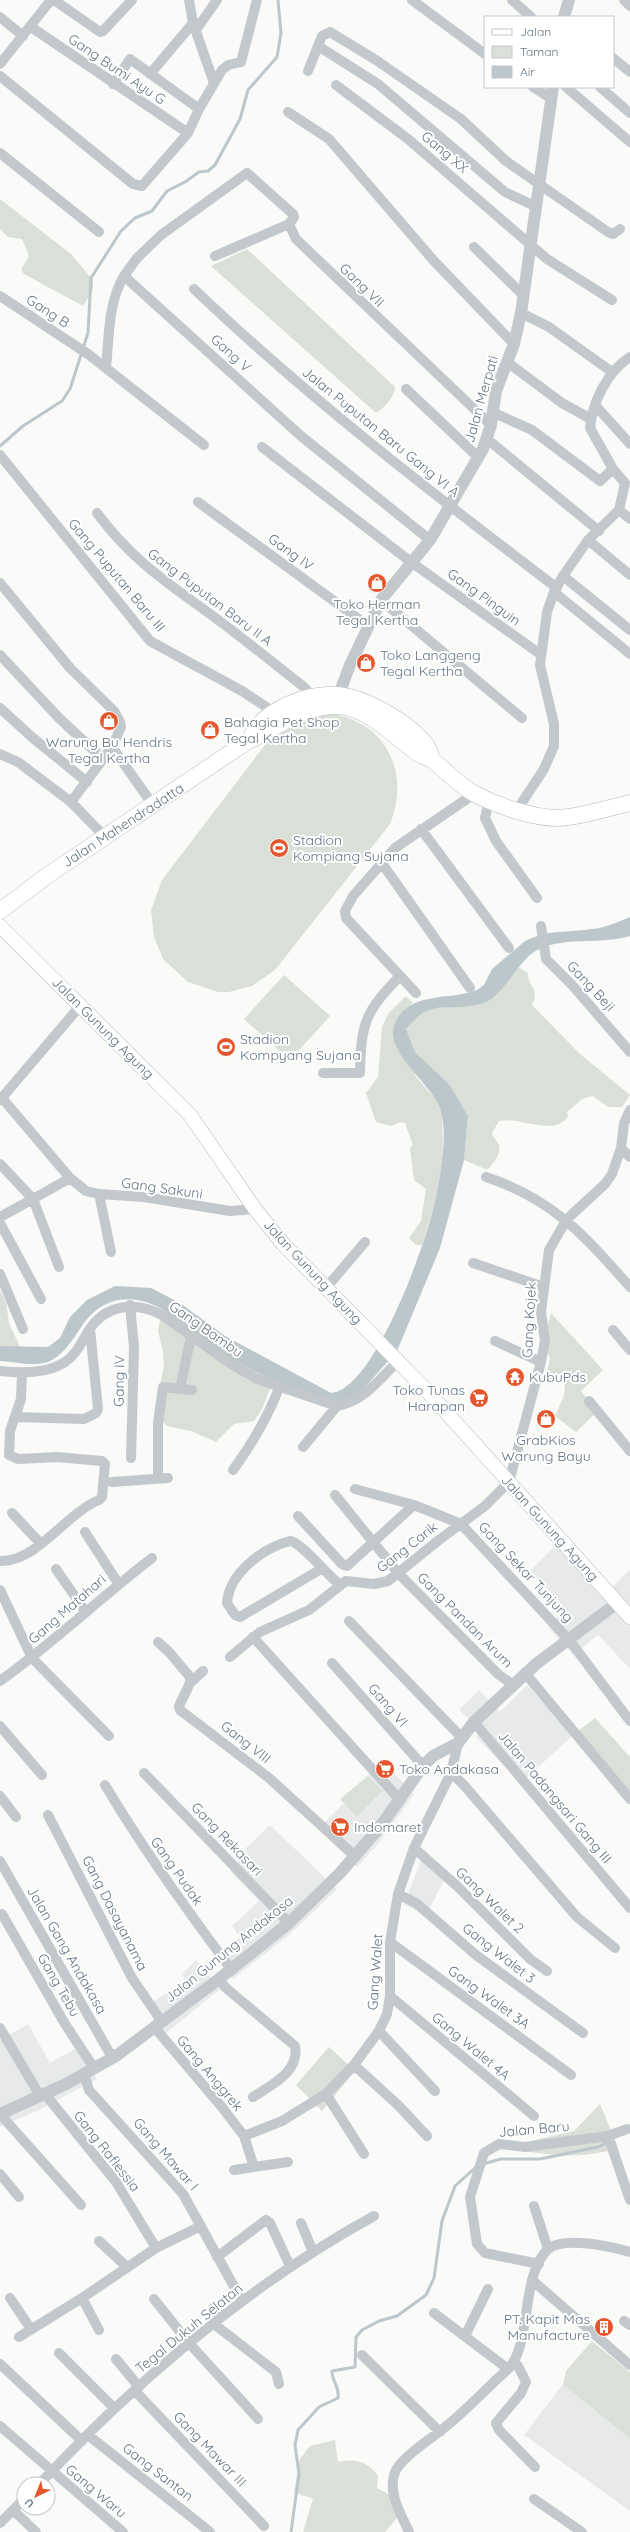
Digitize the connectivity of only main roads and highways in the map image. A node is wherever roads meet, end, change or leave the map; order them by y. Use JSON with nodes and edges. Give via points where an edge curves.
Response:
{"nodes":[{"id":1,"x":336,"y":701,"type":"junction"},
{"id":2,"x":248,"y":741,"type":"junction"},
{"id":3,"x":630,"y":803,"type":"edge"},
{"id":4,"x":0,"y":911,"type":"edge"},
{"id":5,"x":0,"y":926,"type":"edge"},
{"id":6,"x":625,"y":1608,"type":"edge"}],
"edges":[{"from":1,"to":2,"type":"highway","name":"Jalan Mahendradatta","via":[[295,715]]},
{"from":1,"to":2,"type":"highway","name":"Jalan Mahendradatta","via":[[314,697],[288,705],[274,712],[256,728]]},
{"from":1,"to":3,"type":"highway","name":"Jalan Mahendradatta","via":[[364,702],[389,714],[427,746],[432,760],[451,778],[482,797],[517,810],[559,818]]},
{"from":2,"to":4,"type":"highway","name":"Jalan Mahendradatta","via":[[48,875]]},
{"from":5,"to":6,"type":"main road","name":"Jalan Gunung Agung","via":[[190,1115],[255,1209],[283,1244],[397,1360]]}]}
